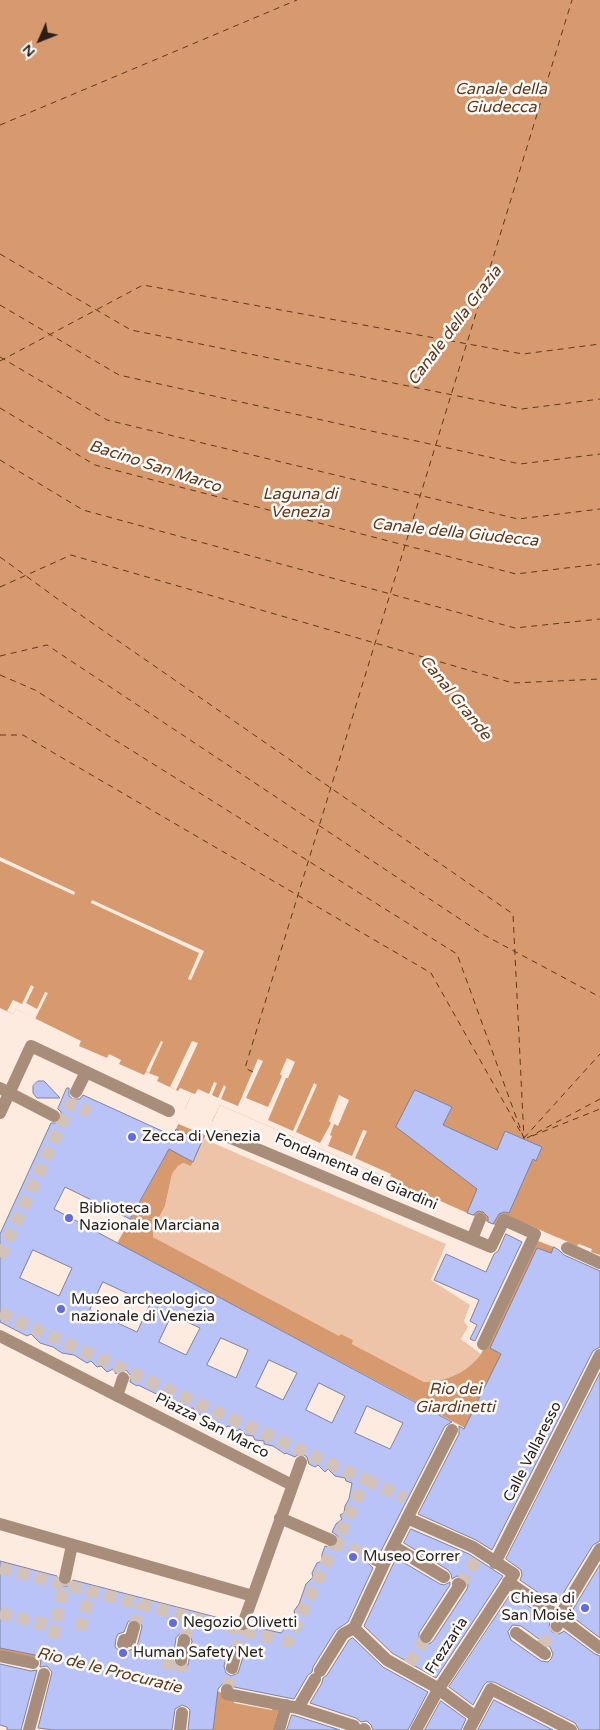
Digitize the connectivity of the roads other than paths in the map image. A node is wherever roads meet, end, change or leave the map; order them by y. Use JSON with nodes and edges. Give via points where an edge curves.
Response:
{"nodes":[{"id":1,"x":86,"y":1072,"type":"junction"},
{"id":2,"x":5,"y":1090,"type":"edge"},
{"id":3,"x":76,"y":1092,"type":"dead end"},
{"id":4,"x":169,"y":1111,"type":"dead end"},
{"id":5,"x":0,"y":1113,"type":"edge"},
{"id":6,"x":52,"y":1115,"type":"dead end"},
{"id":7,"x":226,"y":1136,"type":"dead end"},
{"id":8,"x":480,"y":1219,"type":"dead end"},
{"id":9,"x":472,"y":1239,"type":"junction"},
{"id":10,"x":567,"y":1248,"type":"dead end"},
{"id":11,"x":600,"y":1263,"type":"edge"},
{"id":12,"x":0,"y":1336,"type":"edge"},
{"id":13,"x":485,"y":1337,"type":"dead end"},
{"id":14,"x":600,"y":1355,"type":"edge"},
{"id":15,"x":122,"y":1378,"type":"dead end"},
{"id":16,"x":117,"y":1396,"type":"junction"},
{"id":17,"x":452,"y":1430,"type":"dead end"},
{"id":18,"x":301,"y":1462,"type":"dead end"},
{"id":19,"x":292,"y":1485,"type":"junction"},
{"id":20,"x":280,"y":1518,"type":"junction"},
{"id":21,"x":412,"y":1519,"type":"junction"},
{"id":22,"x":0,"y":1524,"type":"edge"},
{"id":23,"x":331,"y":1540,"type":"tunnel mouth"},
{"id":24,"x":72,"y":1545,"type":"junction"},
{"id":25,"x":393,"y":1546,"type":"junction"},
{"id":26,"x":600,"y":1549,"type":"edge"},
{"id":27,"x":495,"y":1563,"type":"junction"},
{"id":28,"x":444,"y":1577,"type":"dead end"},
{"id":29,"x":65,"y":1578,"type":"tunnel mouth"},
{"id":30,"x":511,"y":1578,"type":"junction"},
{"id":31,"x":458,"y":1584,"type":"tunnel mouth"},
{"id":32,"x":252,"y":1596,"type":"junction"},
{"id":33,"x":558,"y":1621,"type":"junction"},
{"id":34,"x":243,"y":1624,"type":"tunnel mouth"},
{"id":35,"x":134,"y":1627,"type":"tunnel mouth"},
{"id":36,"x":349,"y":1631,"type":"junction"},
{"id":37,"x":516,"y":1633,"type":"dead end"},
{"id":38,"x":426,"y":1638,"type":"tunnel mouth"},
{"id":39,"x":184,"y":1640,"type":"tunnel mouth"},
{"id":40,"x":123,"y":1644,"type":"dead end"},
{"id":41,"x":600,"y":1648,"type":"edge"},
{"id":42,"x":541,"y":1650,"type":"dead end"},
{"id":43,"x":236,"y":1652,"type":"tunnel mouth"},
{"id":44,"x":0,"y":1656,"type":"edge"},
{"id":45,"x":181,"y":1660,"type":"tunnel mouth"},
{"id":46,"x":33,"y":1663,"type":"dead end"},
{"id":47,"x":232,"y":1668,"type":"tunnel mouth"},
{"id":48,"x":44,"y":1674,"type":"dead end"},
{"id":49,"x":436,"y":1688,"type":"junction"},
{"id":50,"x":227,"y":1690,"type":"dead end"},
{"id":51,"x":292,"y":1706,"type":"junction"},
{"id":52,"x":182,"y":1712,"type":"dead end"},
{"id":53,"x":474,"y":1716,"type":"junction"},
{"id":54,"x":361,"y":1729,"type":"edge"},
{"id":55,"x":29,"y":1730,"type":"edge"},
{"id":56,"x":180,"y":1730,"type":"edge"},
{"id":57,"x":279,"y":1730,"type":"edge"},
{"id":58,"x":416,"y":1730,"type":"edge"},
{"id":59,"x":469,"y":1730,"type":"edge"},
{"id":60,"x":571,"y":1730,"type":"edge"}],
"edges":[{"from":1,"to":2,"type":"street","via":[[31,1046]]},
{"from":1,"to":3,"type":"street"},
{"from":1,"to":4,"type":"street"},
{"from":2,"to":5,"type":"street"},
{"from":2,"to":6,"type":"street"},
{"from":7,"to":9,"type":"street","name":"Fondamenta dei Giardini"},
{"from":8,"to":9,"type":"street"},
{"from":9,"to":13,"type":"street","name":"Fondamenta dei Giardini","via":[[494,1251],[504,1220],[519,1234],[535,1234]]},
{"from":10,"to":11,"type":"street"},
{"from":12,"to":16,"type":"street","name":"Piazza San Marco"},
{"from":14,"to":27,"type":"street","name":"Calle Vallaresso"},
{"from":15,"to":16,"type":"street"},
{"from":16,"to":19,"type":"street","name":"Piazza San Marco"},
{"from":17,"to":21,"type":"street","via":[[410,1501]]},
{"from":18,"to":19,"type":"street"},
{"from":19,"to":20,"type":"street"},
{"from":20,"to":23,"type":"street"},
{"from":20,"to":32,"type":"street"},
{"from":21,"to":25,"type":"street"},
{"from":21,"to":27,"type":"street","via":[[465,1543],[478,1556]]},
{"from":22,"to":24,"type":"street"},
{"from":24,"to":29,"type":"street"},
{"from":24,"to":32,"type":"street"},
{"from":25,"to":28,"type":"street"},
{"from":25,"to":36,"type":"street","via":[[380,1562]]},
{"from":26,"to":33,"type":"street"},
{"from":27,"to":30,"type":"street"},
{"from":30,"to":33,"type":"street"},
{"from":30,"to":49,"type":"street","name":"Frezzaria"},
{"from":31,"to":38,"type":"street"},
{"from":32,"to":34,"type":"street"},
{"from":33,"to":41,"type":"street"},
{"from":35,"to":40,"type":"street","via":[[130,1641],[124,1640]]},
{"from":36,"to":49,"type":"street","via":[[364,1638],[387,1660]]},
{"from":36,"to":51,"type":"street"},
{"from":37,"to":42,"type":"street"},
{"from":39,"to":45,"type":"street"},
{"from":43,"to":47,"type":"street"},
{"from":44,"to":46,"type":"street"},
{"from":48,"to":55,"type":"street"},
{"from":49,"to":53,"type":"street"},
{"from":49,"to":58,"type":"street","name":"Frezzaria"},
{"from":50,"to":51,"type":"street","via":[[228,1694]]},
{"from":51,"to":54,"type":"street"},
{"from":51,"to":57,"type":"street"},
{"from":52,"to":56,"type":"street"},
{"from":53,"to":59,"type":"street"},
{"from":53,"to":60,"type":"street","via":[[492,1689]]}]}
